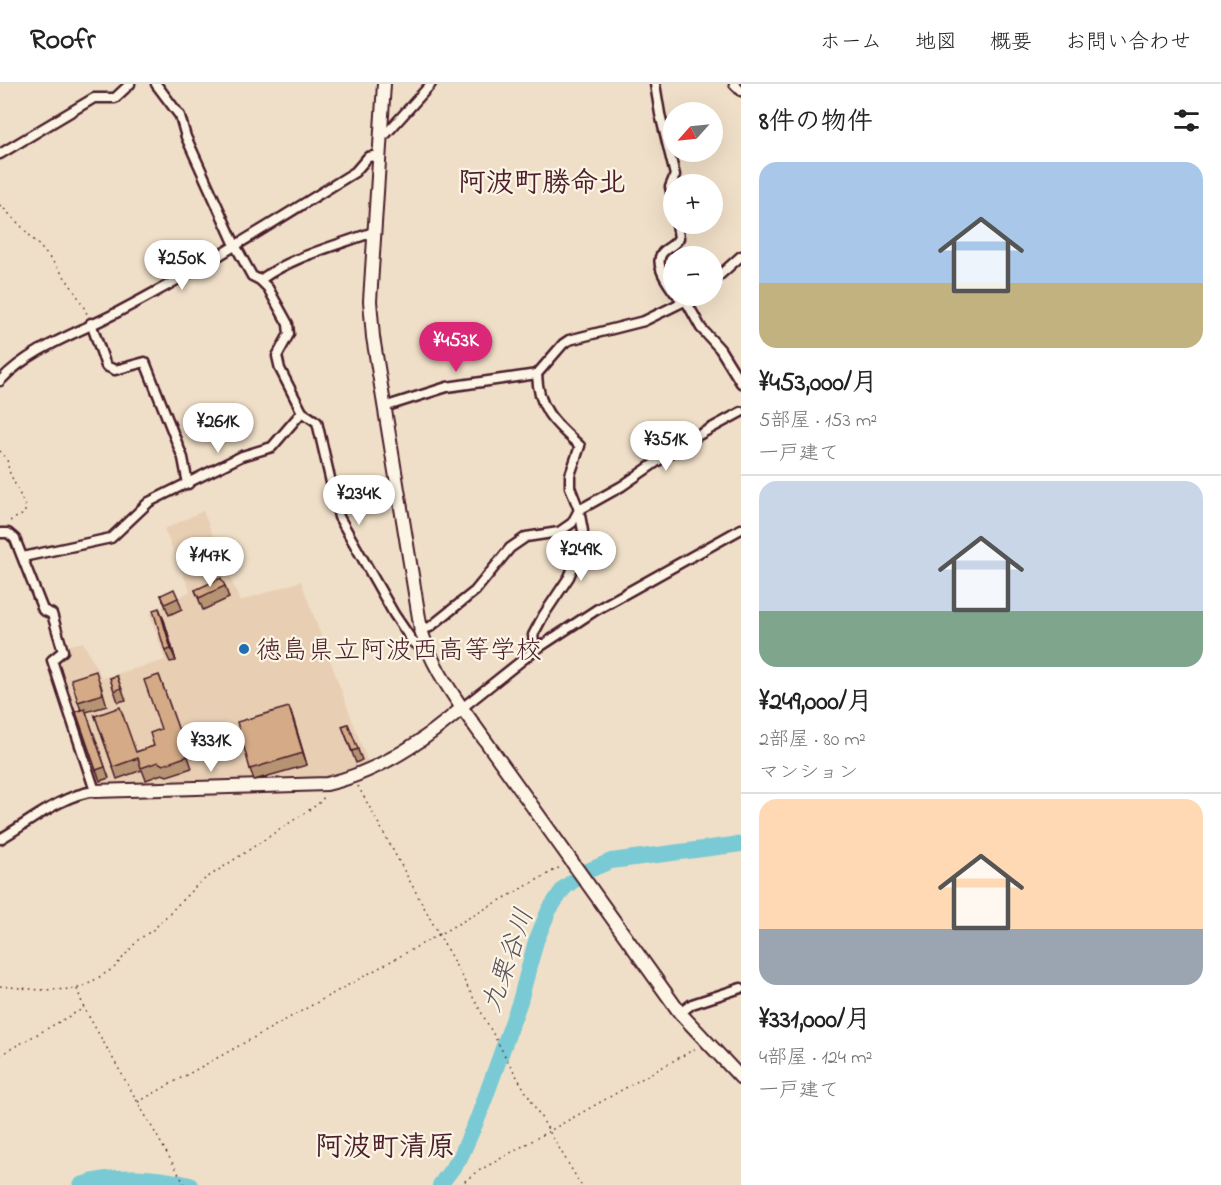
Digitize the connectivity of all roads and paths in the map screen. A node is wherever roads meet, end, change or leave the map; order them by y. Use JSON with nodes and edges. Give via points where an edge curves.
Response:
{"nodes":[{"id":1,"x":130,"y":84,"type":"edge"},
{"id":2,"x":156,"y":84,"type":"edge"},
{"id":3,"x":384,"y":84,"type":"edge"},
{"id":4,"x":431,"y":84,"type":"edge"},
{"id":5,"x":655,"y":84,"type":"edge"},
{"id":6,"x":734,"y":84,"type":"edge"},
{"id":7,"x":741,"y":91,"type":"edge"},
{"id":8,"x":380,"y":135,"type":"junction"},
{"id":9,"x":0,"y":154,"type":"edge"},
{"id":10,"x":379,"y":154,"type":"junction"},
{"id":11,"x":675,"y":174,"type":"edge"},
{"id":12,"x":0,"y":205,"type":"edge"},
{"id":13,"x":373,"y":232,"type":"junction"},
{"id":14,"x":678,"y":234,"type":"edge"},
{"id":15,"x":235,"y":245,"type":"junction"},
{"id":16,"x":672,"y":246,"type":"edge"},
{"id":17,"x":663,"y":252,"type":"edge"},
{"id":18,"x":741,"y":256,"type":"edge"},
{"id":19,"x":723,"y":272,"type":"edge"},
{"id":20,"x":663,"y":277,"type":"edge"},
{"id":21,"x":260,"y":280,"type":"junction"},
{"id":22,"x":676,"y":306,"type":"edge"},
{"id":23,"x":689,"y":306,"type":"edge"},
{"id":24,"x":91,"y":323,"type":"junction"},
{"id":25,"x":4,"y":374,"type":"edge"},
{"id":26,"x":537,"y":374,"type":"junction"},
{"id":27,"x":0,"y":381,"type":"edge"},
{"id":28,"x":741,"y":383,"type":"edge"},
{"id":29,"x":384,"y":407,"type":"junction"},
{"id":30,"x":302,"y":412,"type":"junction"},
{"id":31,"x":741,"y":412,"type":"edge"},
{"id":32,"x":0,"y":452,"type":"edge"},
{"id":33,"x":188,"y":484,"type":"junction"},
{"id":34,"x":579,"y":510,"type":"junction"},
{"id":35,"x":741,"y":529,"type":"edge"},
{"id":36,"x":4,"y":533,"type":"edge"},
{"id":37,"x":23,"y":557,"type":"junction"},
{"id":38,"x":421,"y":630,"type":"junction"},
{"id":39,"x":536,"y":650,"type":"junction"},
{"id":40,"x":427,"y":651,"type":"junction"},
{"id":41,"x":462,"y":708,"type":"junction"},
{"id":42,"x":353,"y":778,"type":"junction"},
{"id":43,"x":327,"y":784,"type":"junction"},
{"id":44,"x":95,"y":791,"type":"junction"},
{"id":45,"x":0,"y":839,"type":"edge"},
{"id":46,"x":573,"y":862,"type":"junction"},
{"id":47,"x":439,"y":935,"type":"junction"},
{"id":48,"x":0,"y":986,"type":"edge"},
{"id":49,"x":76,"y":988,"type":"junction"},
{"id":50,"x":741,"y":988,"type":"edge"},
{"id":51,"x":84,"y":1008,"type":"junction"},
{"id":52,"x":680,"y":1013,"type":"junction"},
{"id":53,"x":706,"y":1041,"type":"junction"},
{"id":54,"x":0,"y":1055,"type":"edge"},
{"id":55,"x":741,"y":1078,"type":"edge"},
{"id":56,"x":138,"y":1102,"type":"junction"},
{"id":57,"x":550,"y":1130,"type":"junction"},
{"id":58,"x":185,"y":1185,"type":"edge"},
{"id":59,"x":460,"y":1185,"type":"edge"},
{"id":60,"x":581,"y":1185,"type":"edge"}],
"edges":[{"from":1,"to":9,"type":"street","via":[[115,98],[94,98]]},
{"from":2,"to":15,"type":"street","via":[[180,116]]},
{"from":3,"to":8,"type":"street"},
{"from":4,"to":8,"type":"street","via":[[386,134]]},
{"from":5,"to":11,"type":"street"},
{"from":6,"to":7,"type":"street"},
{"from":8,"to":10,"type":"street"},
{"from":10,"to":13,"type":"street"},
{"from":10,"to":15,"type":"street","via":[[368,157],[355,172]]},
{"from":12,"to":24,"type":"path","via":[[66,278]]},
{"from":13,"to":21,"type":"street","via":[[302,258]]},
{"from":13,"to":29,"type":"street","via":[[370,301]]},
{"from":14,"to":16,"type":"street"},
{"from":15,"to":21,"type":"street","via":[[252,276]]},
{"from":15,"to":24,"type":"street","via":[[116,313]]},
{"from":17,"to":20,"type":"street","via":[[659,261]]},
{"from":18,"to":19,"type":"street"},
{"from":21,"to":30,"type":"street","via":[[288,324],[289,334],[277,356]]},
{"from":22,"to":26,"type":"street","via":[[644,321],[569,340]]},
{"from":23,"to":28,"type":"street"},
{"from":24,"to":25,"type":"street"},
{"from":24,"to":33,"type":"street","via":[[106,366],[115,370],[145,362],[183,458]]},
{"from":25,"to":27,"type":"street"},
{"from":26,"to":29,"type":"street","via":[[447,387]]},
{"from":26,"to":34,"type":"street","via":[[540,401],[553,422],[580,446],[570,475]]},
{"from":29,"to":38,"type":"street"},
{"from":30,"to":33,"type":"street","via":[[273,447],[242,456]]},
{"from":30,"to":40,"type":"street","via":[[317,422],[339,517],[394,614],[413,642]]},
{"from":31,"to":34,"type":"street"},
{"from":32,"to":36,"type":"path","via":[[7,459],[26,508],[24,514],[11,520]]},
{"from":33,"to":37,"type":"street","via":[[149,502],[111,538]]},
{"from":34,"to":38,"type":"street","via":[[572,523],[559,532],[526,537],[510,548],[475,591]]},
{"from":34,"to":39,"type":"street","via":[[583,531],[579,553],[533,636]]},
{"from":35,"to":39,"type":"street","via":[[641,583]]},
{"from":36,"to":37,"type":"street","via":[[15,539]]},
{"from":37,"to":44,"type":"street","via":[[43,610],[52,614],[63,651],[52,660]]},
{"from":38,"to":40,"type":"street"},
{"from":39,"to":41,"type":"street"},
{"from":40,"to":41,"type":"street"},
{"from":41,"to":42,"type":"street","via":[[388,761]]},
{"from":41,"to":46,"type":"street"},
{"from":42,"to":43,"type":"street"},
{"from":42,"to":47,"type":"path"},
{"from":43,"to":44,"type":"street"},
{"from":43,"to":49,"type":"path","via":[[327,795],[318,804],[199,883],[114,968]]},
{"from":44,"to":45,"type":"street","via":[[65,800]]},
{"from":46,"to":47,"type":"path"},
{"from":46,"to":52,"type":"street"},
{"from":47,"to":56,"type":"path"},
{"from":47,"to":57,"type":"path"},
{"from":48,"to":49,"type":"path"},
{"from":49,"to":51,"type":"path"},
{"from":50,"to":52,"type":"street","via":[[692,1004]]},
{"from":51,"to":54,"type":"path"},
{"from":51,"to":56,"type":"path"},
{"from":52,"to":53,"type":"street"},
{"from":53,"to":55,"type":"street"},
{"from":53,"to":57,"type":"path"},
{"from":56,"to":58,"type":"path"},
{"from":57,"to":59,"type":"path"},
{"from":57,"to":60,"type":"path"}]}
